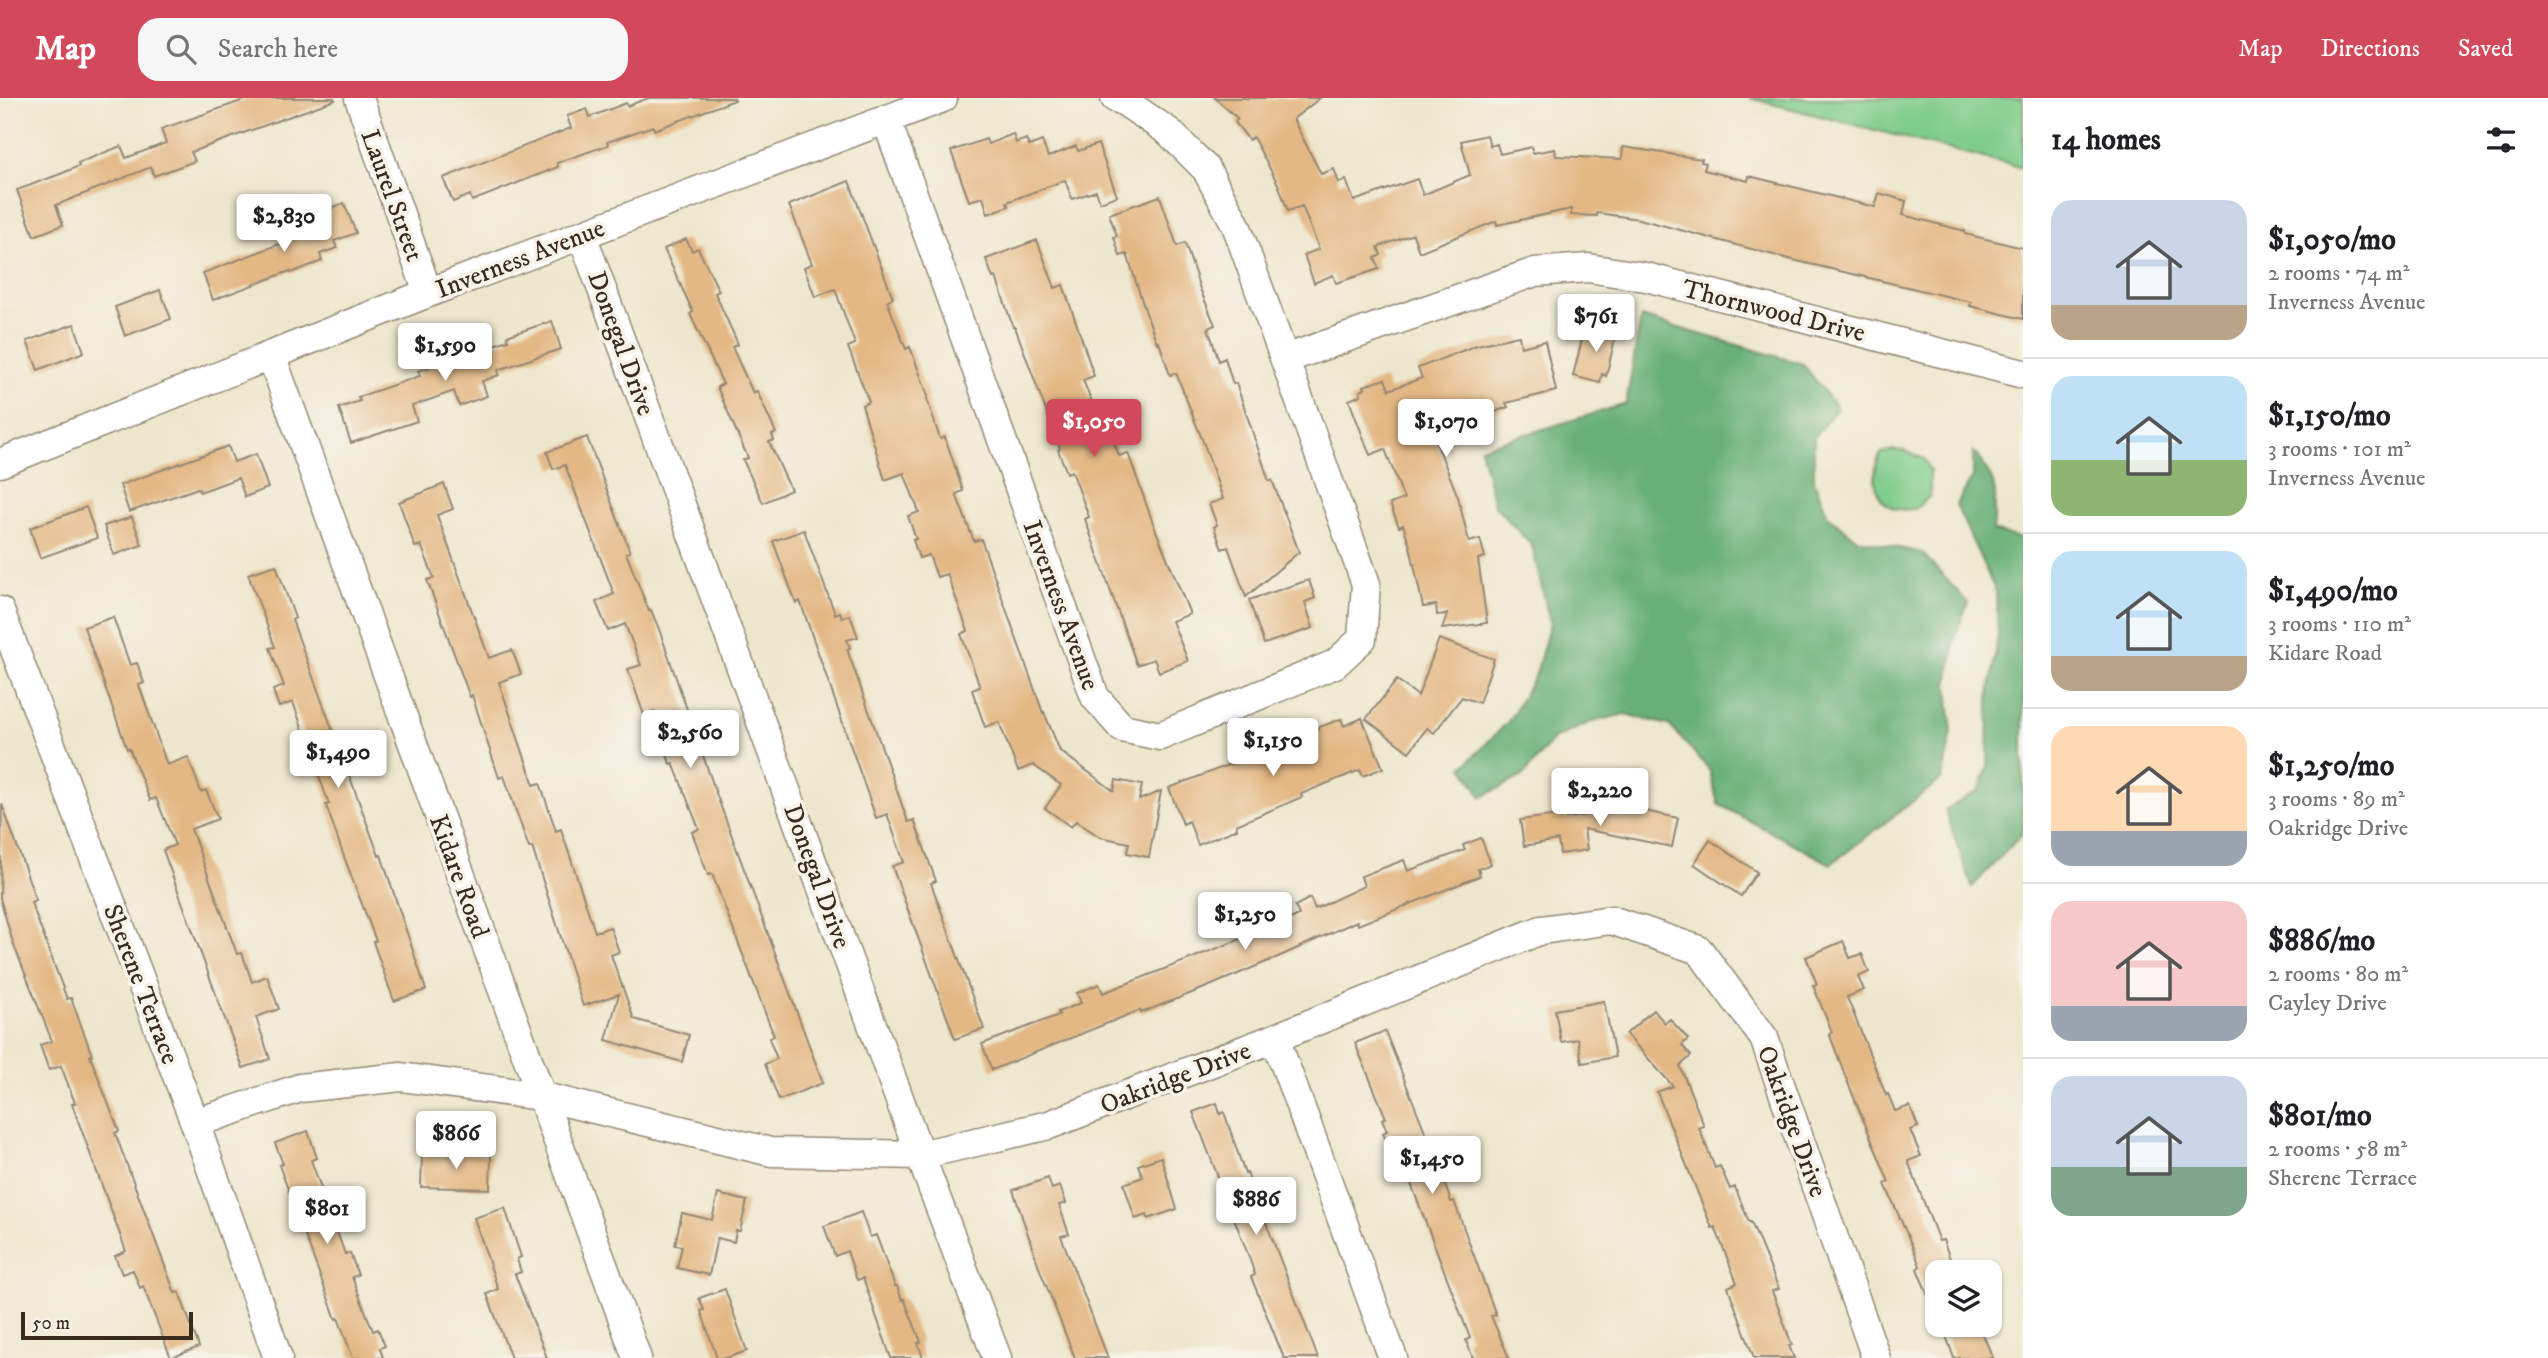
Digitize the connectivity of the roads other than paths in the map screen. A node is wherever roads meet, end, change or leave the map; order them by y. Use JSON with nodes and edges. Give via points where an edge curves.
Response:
{"nodes":[{"id":1,"x":359,"y":98,"type":"edge"},
{"id":2,"x":943,"y":98,"type":"edge"},
{"id":3,"x":1115,"y":98,"type":"edge"},
{"id":4,"x":886,"y":119,"type":"junction"},
{"id":5,"x":582,"y":235,"type":"junction"},
{"id":6,"x":428,"y":293,"type":"junction"},
{"id":7,"x":271,"y":355,"type":"junction"},
{"id":8,"x":1284,"y":359,"type":"junction"},
{"id":9,"x":2023,"y":374,"type":"edge"},
{"id":10,"x":0,"y":463,"type":"edge"},
{"id":11,"x":0,"y":611,"type":"edge"},
{"id":12,"x":1275,"y":1038,"type":"junction"},
{"id":13,"x":540,"y":1096,"type":"junction"},
{"id":14,"x":195,"y":1123,"type":"junction"},
{"id":15,"x":920,"y":1155,"type":"junction"},
{"id":16,"x":278,"y":1358,"type":"edge"},
{"id":17,"x":637,"y":1358,"type":"edge"},
{"id":18,"x":998,"y":1358,"type":"edge"},
{"id":19,"x":1393,"y":1358,"type":"edge"},
{"id":20,"x":1876,"y":1358,"type":"edge"}],
"edges":[{"from":1,"to":6,"type":"street","name":"Laurel Street"},
{"from":2,"to":4,"type":"street","name":"Inverness Avenue"},
{"from":3,"to":8,"type":"street","name":"Inverness Avenue","via":[[1170,132],[1206,169],[1236,225]]},
{"from":4,"to":5,"type":"street","name":"Inverness Avenue"},
{"from":4,"to":8,"type":"street","name":"Inverness Avenue","via":[[1095,697],[1122,728],[1160,736],[1335,664],[1362,639],[1366,584]]},
{"from":5,"to":6,"type":"street","name":"Inverness Avenue"},
{"from":5,"to":15,"type":"street","name":"Donegal Drive"},
{"from":6,"to":7,"type":"street","name":"Inverness Avenue"},
{"from":7,"to":10,"type":"street","name":"Inverness Avenue"},
{"from":7,"to":13,"type":"street","name":"Kidare Road"},
{"from":8,"to":9,"type":"street","name":"Thornwood Drive","via":[[1535,272],[1588,268],[1646,277]]},
{"from":11,"to":14,"type":"street","name":"Sherene Terrace"},
{"from":12,"to":15,"type":"street","name":"Oakridge Drive","via":[[1049,1125]]},
{"from":12,"to":19,"type":"street"},
{"from":12,"to":20,"type":"street","name":"Oakridge Drive","via":[[1541,930],[1611,920],[1699,950],[1764,1038]]},
{"from":13,"to":14,"type":"street","name":"Oakridge Drive","via":[[401,1077],[300,1088]]},
{"from":13,"to":15,"type":"street","name":"Oakridge Drive","via":[[771,1152]]},
{"from":13,"to":17,"type":"street","name":"Kidare Road"},
{"from":14,"to":16,"type":"street","name":"Sherene Terrace"},
{"from":15,"to":18,"type":"street","name":"Donegal Drive"}]}
